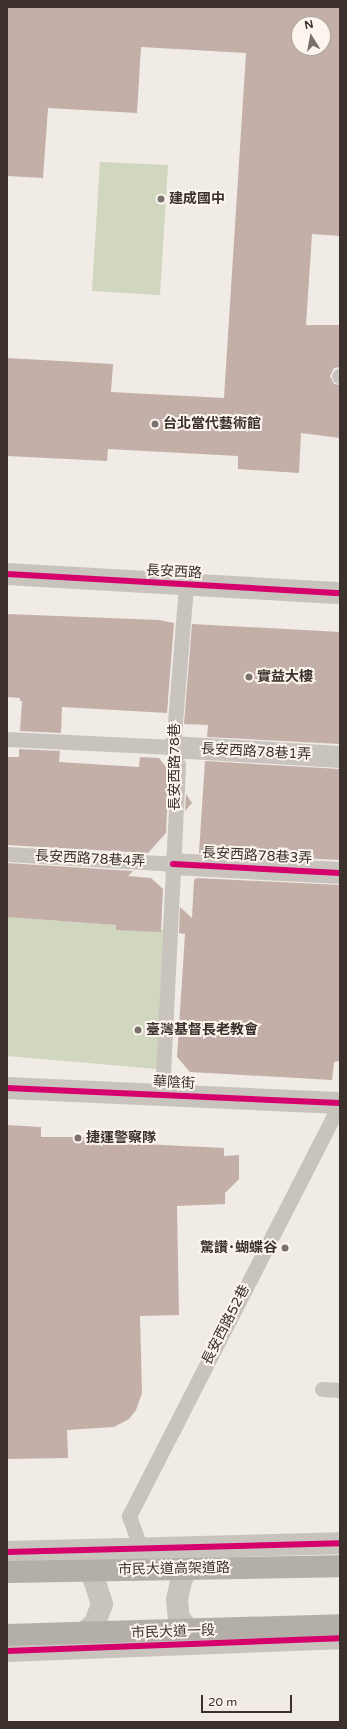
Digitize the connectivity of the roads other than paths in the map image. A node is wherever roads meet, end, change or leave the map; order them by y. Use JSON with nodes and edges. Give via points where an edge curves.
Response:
{"nodes":[{"id":1,"x":7,"y":574,"type":"edge"},
{"id":2,"x":186,"y":584,"type":"junction"},
{"id":3,"x":340,"y":593,"type":"edge"},
{"id":4,"x":7,"y":739,"type":"edge"},
{"id":5,"x":173,"y":747,"type":"junction"},
{"id":6,"x":340,"y":757,"type":"edge"},
{"id":7,"x":7,"y":854,"type":"edge"},
{"id":8,"x":173,"y":864,"type":"junction"},
{"id":9,"x":340,"y":873,"type":"edge"},
{"id":10,"x":7,"y":1088,"type":"edge"},
{"id":11,"x":162,"y":1094,"type":"junction"},
{"id":12,"x":340,"y":1103,"type":"edge"},
{"id":13,"x":322,"y":1389,"type":"dead end"},
{"id":14,"x":340,"y":1390,"type":"edge"},
{"id":15,"x":340,"y":1542,"type":"edge"},
{"id":16,"x":292,"y":1544,"type":"junction"},
{"id":17,"x":205,"y":1547,"type":"junction"},
{"id":18,"x":141,"y":1549,"type":"junction"},
{"id":19,"x":73,"y":1550,"type":"junction"},
{"id":20,"x":7,"y":1552,"type":"edge"},
{"id":21,"x":340,"y":1566,"type":"edge"},
{"id":22,"x":7,"y":1572,"type":"edge"},
{"id":23,"x":340,"y":1616,"type":"edge"},
{"id":24,"x":340,"y":1625,"type":"edge"},
{"id":25,"x":7,"y":1635,"type":"edge"},
{"id":26,"x":340,"y":1638,"type":"edge"},
{"id":27,"x":294,"y":1640,"type":"junction"},
{"id":28,"x":199,"y":1643,"type":"junction"},
{"id":29,"x":65,"y":1648,"type":"junction"},
{"id":30,"x":7,"y":1650,"type":"edge"}],
"edges":[{"from":1,"to":2,"type":"street","name":"長安西路"},
{"from":2,"to":3,"type":"street","name":"長安西路"},
{"from":2,"to":5,"type":"lane","name":"長安西路78巷"},
{"from":4,"to":5,"type":"lane"},
{"from":5,"to":6,"type":"street","name":"長安西路78巷1弄"},
{"from":5,"to":8,"type":"lane","name":"長安西路78巷","via":[[178,765]]},
{"from":7,"to":8,"type":"lane","name":"長安西路78巷4弄"},
{"from":8,"to":9,"type":"street","name":"長安西路78巷3弄"},
{"from":8,"to":11,"type":"lane","name":"長安西路78巷"},
{"from":10,"to":11,"type":"street","name":"華陰街"},
{"from":11,"to":12,"type":"street","name":"華陰街"},
{"from":12,"to":18,"type":"lane","name":"長安西路52巷","via":[[129,1516]]},
{"from":13,"to":14,"type":"lane"},
{"from":15,"to":16,"type":"street"},
{"from":16,"to":17,"type":"street"},
{"from":16,"to":21,"type":"lane"},
{"from":17,"to":18,"type":"street"},
{"from":17,"to":28,"type":"street","via":[[189,1563],[181,1581],[177,1600],[179,1618]]},
{"from":18,"to":19,"type":"street"},
{"from":19,"to":20,"type":"street"},
{"from":19,"to":29,"type":"street","via":[[88,1566],[102,1604],[95,1623],[81,1638]]},
{"from":21,"to":22,"type":"highway","name":"市民大道高架道路"},
{"from":23,"to":27,"type":"lane"},
{"from":24,"to":25,"type":"highway"},
{"from":26,"to":27,"type":"street","name":"市民大道一段"},
{"from":27,"to":28,"type":"street","name":"市民大道一段"},
{"from":28,"to":29,"type":"street","name":"市民大道一段"},
{"from":29,"to":30,"type":"street","name":"市民大道一段"}]}
